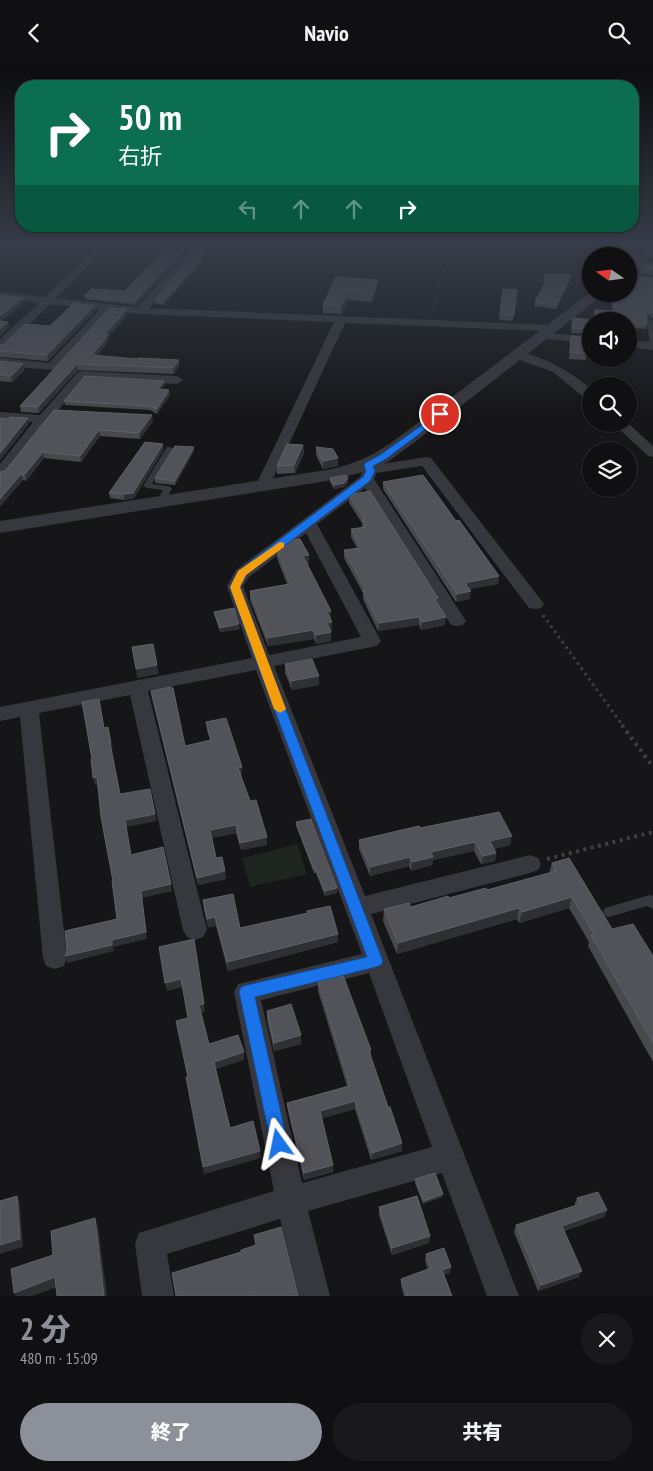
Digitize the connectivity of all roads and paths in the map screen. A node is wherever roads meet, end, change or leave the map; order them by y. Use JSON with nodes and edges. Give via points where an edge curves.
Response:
{"nodes":[{"id":1,"x":42,"y":300,"type":"edge"},
{"id":2,"x":149,"y":300,"type":"edge"},
{"id":3,"x":436,"y":300,"type":"edge"},
{"id":4,"x":46,"y":301,"type":"junction"},
{"id":5,"x":584,"y":303,"type":"edge"},
{"id":6,"x":107,"y":308,"type":"junction"},
{"id":7,"x":140,"y":311,"type":"junction"},
{"id":8,"x":341,"y":319,"type":"junction"},
{"id":9,"x":26,"y":321,"type":"junction"},
{"id":10,"x":650,"y":321,"type":"edge"},
{"id":11,"x":9,"y":323,"type":"edge"},
{"id":12,"x":429,"y":323,"type":"junction"},
{"id":13,"x":547,"y":332,"type":"junction"},
{"id":14,"x":582,"y":338,"type":"edge"},
{"id":15,"x":637,"y":344,"type":"edge"},
{"id":16,"x":0,"y":345,"type":"edge"},
{"id":17,"x":653,"y":346,"type":"edge"},
{"id":18,"x":518,"y":355,"type":"junction"},
{"id":19,"x":0,"y":362,"type":"edge"},
{"id":20,"x":177,"y":380,"type":"dead end"},
{"id":21,"x":582,"y":388,"type":"edge"},
{"id":22,"x":69,"y":411,"type":"edge"},
{"id":23,"x":47,"y":415,"type":"junction"},
{"id":24,"x":0,"y":416,"type":"edge"},
{"id":25,"x":630,"y":432,"type":"edge"},
{"id":26,"x":170,"y":449,"type":"dead end"},
{"id":27,"x":653,"y":453,"type":"edge"},
{"id":28,"x":7,"y":456,"type":"edge"},
{"id":29,"x":369,"y":471,"type":"junction"},
{"id":30,"x":0,"y":473,"type":"edge"},
{"id":31,"x":263,"y":485,"type":"junction"},
{"id":32,"x":160,"y":501,"type":"junction"},
{"id":33,"x":310,"y":523,"type":"junction"},
{"id":34,"x":0,"y":527,"type":"edge"},
{"id":35,"x":535,"y":604,"type":"joint"},
{"id":36,"x":457,"y":621,"type":"dead end"},
{"id":37,"x":262,"y":663,"type":"junction"},
{"id":38,"x":138,"y":687,"type":"junction"},
{"id":39,"x":29,"y":708,"type":"junction"},
{"id":40,"x":0,"y":714,"type":"edge"},
{"id":41,"x":653,"y":767,"type":"edge"},
{"id":42,"x":653,"y":832,"type":"edge"},
{"id":43,"x":530,"y":863,"type":"joint"},
{"id":44,"x":653,"y":904,"type":"edge"},
{"id":45,"x":357,"y":908,"type":"junction"},
{"id":46,"x":609,"y":911,"type":"dead end"},
{"id":47,"x":195,"y":930,"type":"dead end"},
{"id":48,"x":55,"y":958,"type":"dead end"},
{"id":49,"x":376,"y":961,"type":"junction"},
{"id":50,"x":449,"y":1157,"type":"junction"},
{"id":51,"x":291,"y":1201,"type":"junction"},
{"id":52,"x":158,"y":1296,"type":"edge"},
{"id":53,"x":314,"y":1296,"type":"edge"},
{"id":54,"x":503,"y":1296,"type":"edge"}],
"edges":[{"from":1,"to":4,"type":"street"},
{"from":2,"to":7,"type":"street"},
{"from":3,"to":12,"type":"path"},
{"from":4,"to":6,"type":"street"},
{"from":4,"to":9,"type":"street"},
{"from":5,"to":13,"type":"street"},
{"from":6,"to":7,"type":"street"},
{"from":6,"to":19,"type":"street","via":[[52,367]]},
{"from":7,"to":8,"type":"street"},
{"from":8,"to":12,"type":"street"},
{"from":8,"to":31,"type":"street"},
{"from":9,"to":11,"type":"street"},
{"from":9,"to":16,"type":"street"},
{"from":10,"to":17,"type":"lane"},
{"from":12,"to":13,"type":"street"},
{"from":13,"to":14,"type":"street"},
{"from":13,"to":18,"type":"street"},
{"from":15,"to":17,"type":"street"},
{"from":18,"to":21,"type":"street","via":[[554,367]]},
{"from":18,"to":29,"type":"street"},
{"from":20,"to":23,"type":"street","via":[[82,375]]},
{"from":22,"to":23,"type":"street"},
{"from":23,"to":24,"type":"street"},
{"from":23,"to":28,"type":"street"},
{"from":25,"to":27,"type":"street"},
{"from":26,"to":32,"type":"lane","via":[[147,486],[168,488]]},
{"from":28,"to":30,"type":"street"},
{"from":29,"to":31,"type":"street"},
{"from":29,"to":33,"type":"street"},
{"from":29,"to":35,"type":"street","via":[[426,461]]},
{"from":29,"to":36,"type":"street"},
{"from":31,"to":32,"type":"street"},
{"from":32,"to":34,"type":"street"},
{"from":33,"to":37,"type":"street","via":[[242,574],[235,587]]},
{"from":33,"to":37,"type":"street","via":[[372,641]]},
{"from":35,"to":41,"type":"path"},
{"from":37,"to":38,"type":"street"},
{"from":37,"to":45,"type":"street"},
{"from":38,"to":39,"type":"street"},
{"from":38,"to":47,"type":"street"},
{"from":39,"to":40,"type":"street"},
{"from":39,"to":48,"type":"street"},
{"from":42,"to":43,"type":"path"},
{"from":43,"to":45,"type":"street"},
{"from":44,"to":46,"type":"lane","via":[[650,900]]},
{"from":45,"to":49,"type":"street"},
{"from":49,"to":50,"type":"street"},
{"from":49,"to":51,"type":"street","via":[[247,992]]},
{"from":50,"to":51,"type":"street"},
{"from":50,"to":54,"type":"street"},
{"from":51,"to":52,"type":"street","via":[[150,1245]]},
{"from":51,"to":53,"type":"street"}]}
